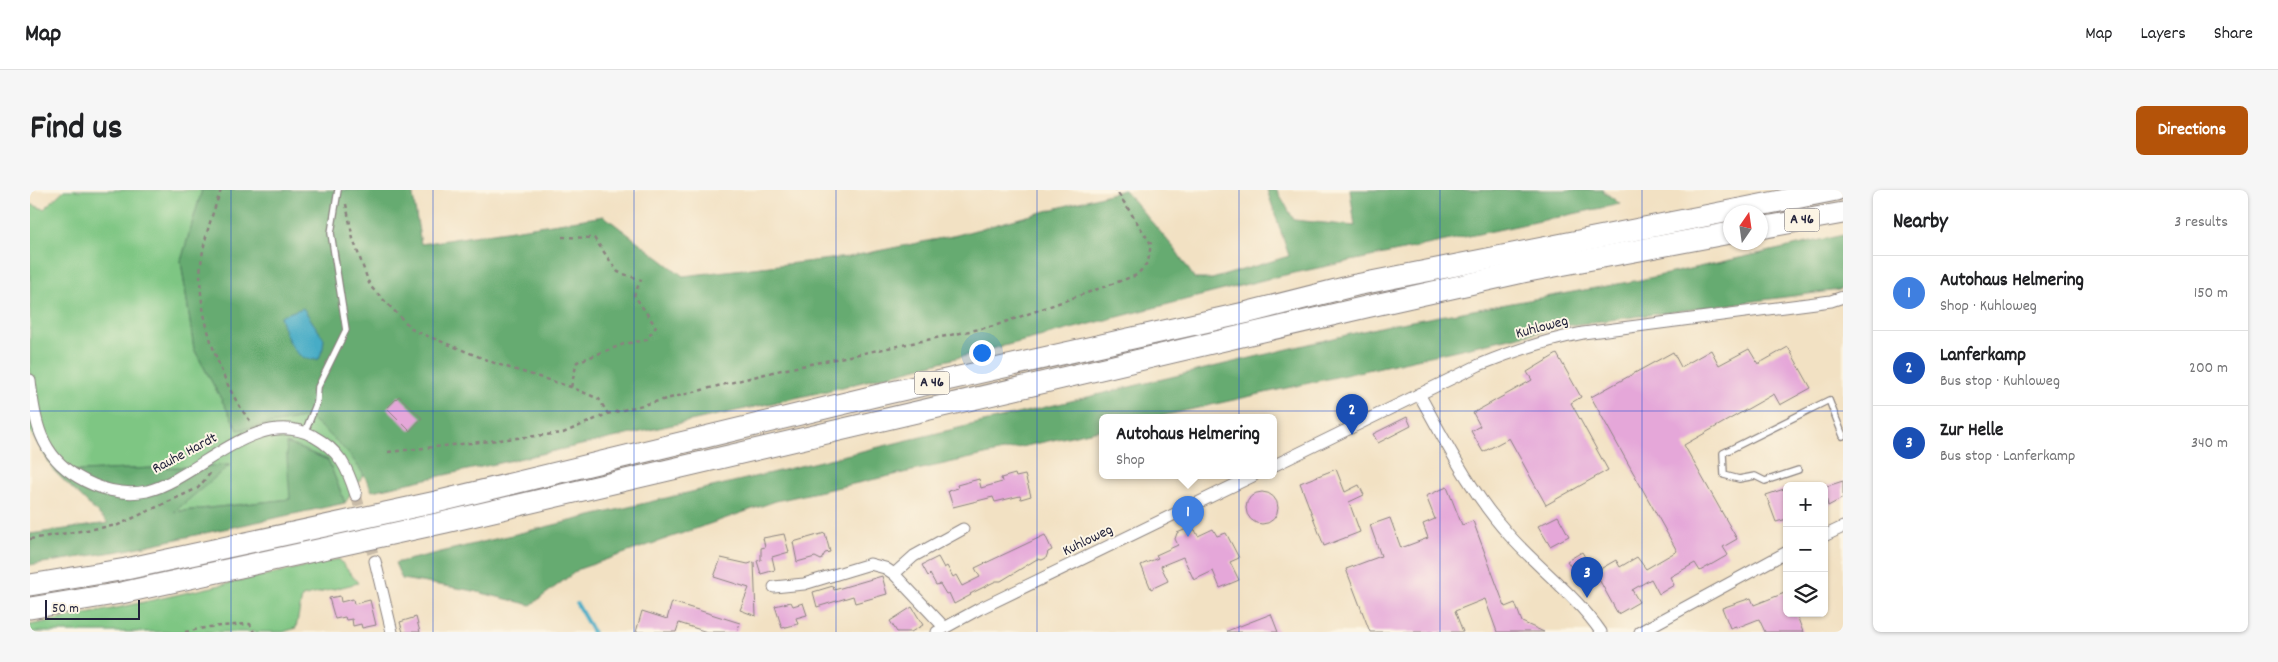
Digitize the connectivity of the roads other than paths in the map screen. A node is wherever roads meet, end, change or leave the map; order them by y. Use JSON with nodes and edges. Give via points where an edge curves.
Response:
{"nodes":[{"id":1,"x":338,"y":190,"type":"edge"},
{"id":2,"x":1836,"y":190,"type":"edge"},
{"id":3,"x":1843,"y":213,"type":"edge"},
{"id":4,"x":1768,"y":227,"type":"edge"},
{"id":5,"x":1723,"y":234,"type":"edge"},
{"id":6,"x":1843,"y":297,"type":"edge"},
{"id":7,"x":30,"y":380,"type":"edge"},
{"id":8,"x":1419,"y":394,"type":"junction"},
{"id":9,"x":305,"y":432,"type":"junction"},
{"id":10,"x":1843,"y":436,"type":"edge"},
{"id":11,"x":1277,"y":464,"type":"edge"},
{"id":12,"x":1798,"y":470,"type":"dead end"},
{"id":13,"x":1247,"y":479,"type":"edge"},
{"id":14,"x":356,"y":495,"type":"tunnel mouth"},
{"id":15,"x":1843,"y":527,"type":"edge"},
{"id":16,"x":963,"y":529,"type":"dead end"},
{"id":17,"x":1828,"y":534,"type":"edge"},
{"id":18,"x":1783,"y":554,"type":"edge"},
{"id":19,"x":375,"y":562,"type":"tunnel mouth"},
{"id":20,"x":894,"y":574,"type":"junction"},
{"id":21,"x":30,"y":585,"type":"edge"},
{"id":22,"x":774,"y":587,"type":"dead end"},
{"id":23,"x":30,"y":608,"type":"edge"},
{"id":24,"x":940,"y":630,"type":"edge"},
{"id":25,"x":392,"y":632,"type":"edge"},
{"id":26,"x":1601,"y":632,"type":"edge"},
{"id":27,"x":1640,"y":632,"type":"edge"}],
"edges":[{"from":1,"to":9,"type":"lane","via":[[331,233],[346,330],[318,387],[317,402]]},
{"from":2,"to":21,"type":"highway","number":"A 46","via":[[1356,285],[436,502],[126,569]]},
{"from":3,"to":4,"type":"highway","number":"A 46"},
{"from":5,"to":23,"type":"highway","number":"A 46","via":[[1523,272],[446,522],[121,593]]},
{"from":6,"to":8,"type":"street","name":"Kuhloweg","via":[[1552,339],[1513,351]]},
{"from":7,"to":9,"type":"street","name":"Rauhe Hardt","via":[[40,437],[58,463],[92,485],[119,492],[146,491],[259,432],[283,429]]},
{"from":8,"to":11,"type":"street","name":"Kuhloweg"},
{"from":8,"to":26,"type":"street","via":[[1475,492],[1509,535],[1580,606]]},
{"from":9,"to":14,"type":"street","name":"Rauhe Hardt","via":[[324,442],[345,464]]},
{"from":10,"to":12,"type":"lane","via":[[1829,400],[1722,453],[1724,475],[1739,479],[1755,476],[1765,481]]},
{"from":13,"to":24,"type":"street","name":"Kuhloweg"},
{"from":15,"to":17,"type":"street"},
{"from":16,"to":20,"type":"street","via":[[914,556]]},
{"from":18,"to":27,"type":"street"},
{"from":19,"to":25,"type":"street"},
{"from":20,"to":22,"type":"street","via":[[870,564],[804,584]]},
{"from":20,"to":24,"type":"street"}]}
